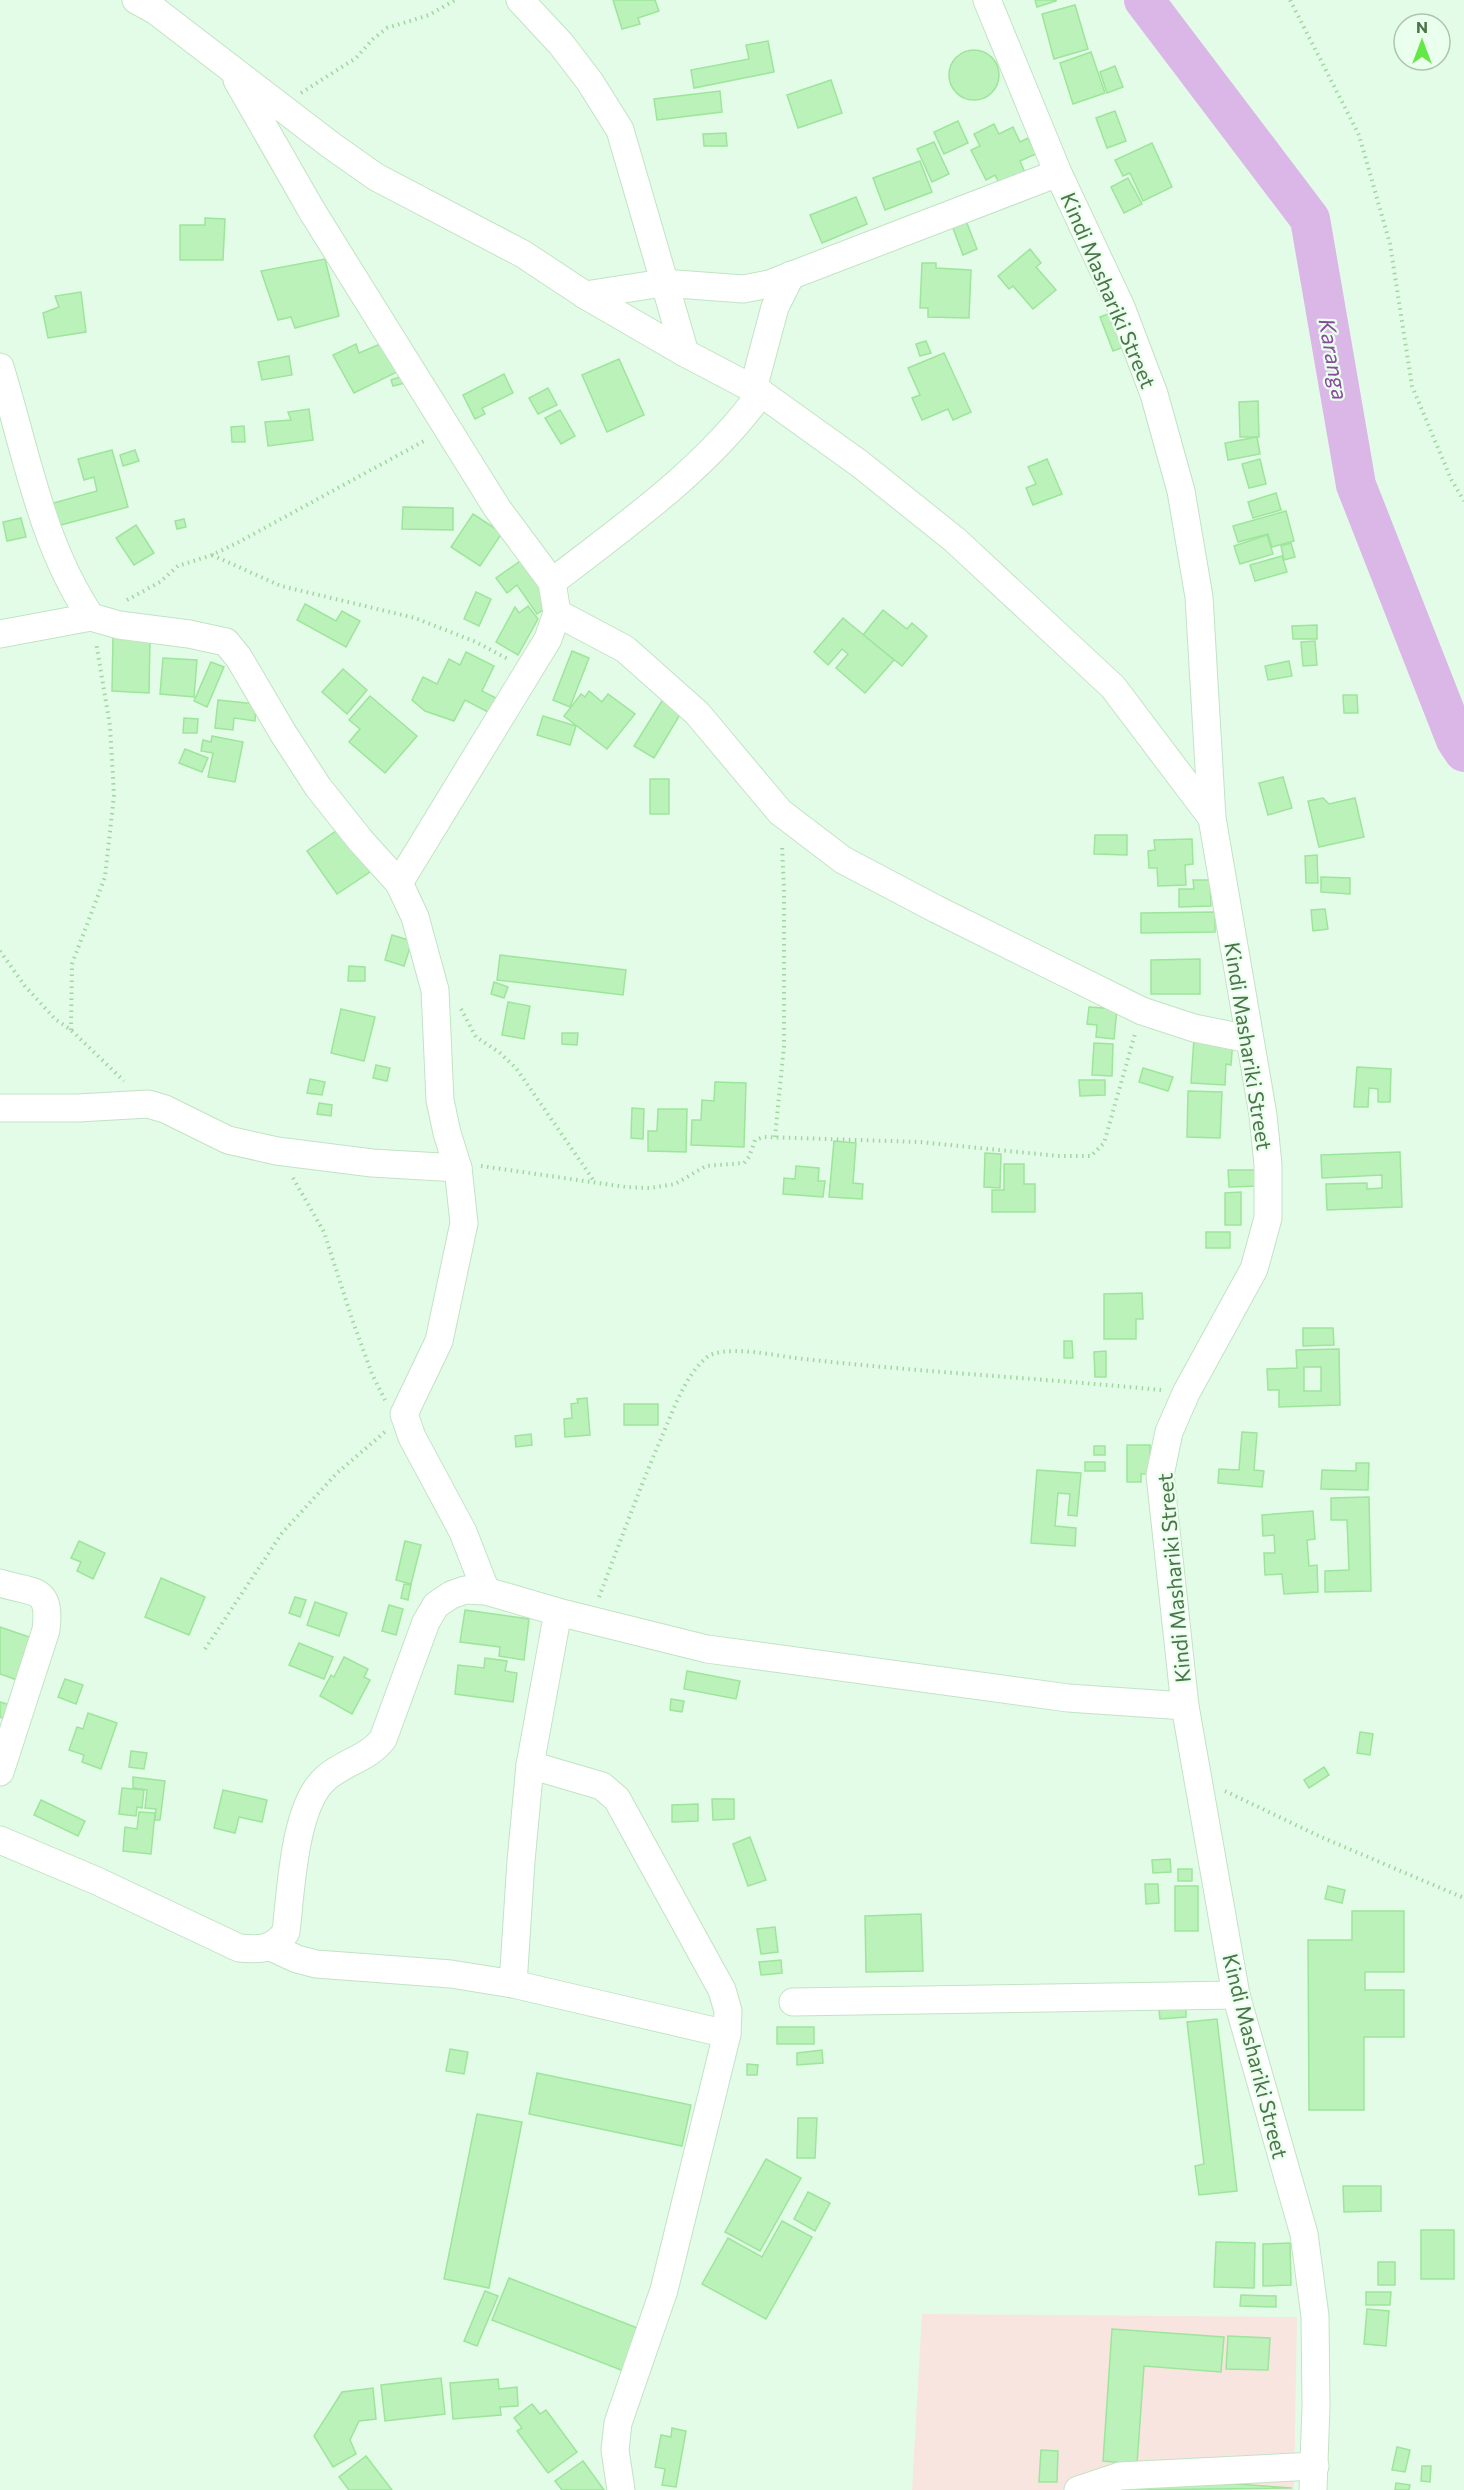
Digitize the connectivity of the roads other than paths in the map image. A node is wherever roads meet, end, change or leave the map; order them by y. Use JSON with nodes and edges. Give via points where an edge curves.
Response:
{"nodes":[{"id":1,"x":136,"y":0,"type":"edge"},
{"id":2,"x":520,"y":0,"type":"edge"},
{"id":3,"x":987,"y":0,"type":"edge"},
{"id":4,"x":231,"y":70,"type":"junction"},
{"id":5,"x":1059,"y":173,"type":"junction"},
{"id":6,"x":791,"y":275,"type":"junction"},
{"id":7,"x":663,"y":283,"type":"junction"},
{"id":8,"x":585,"y":295,"type":"junction"},
{"id":9,"x":685,"y":353,"type":"junction"},
{"id":10,"x":0,"y":367,"type":"edge"},
{"id":11,"x":757,"y":391,"type":"junction"},
{"id":12,"x":552,"y":582,"type":"junction"},
{"id":13,"x":89,"y":613,"type":"junction"},
{"id":14,"x":557,"y":613,"type":"junction"},
{"id":15,"x":0,"y":634,"type":"edge"},
{"id":16,"x":1212,"y":818,"type":"junction"},
{"id":17,"x":399,"y":883,"type":"junction"},
{"id":18,"x":1249,"y":1039,"type":"junction"},
{"id":19,"x":0,"y":1108,"type":"edge"},
{"id":20,"x":456,"y":1164,"type":"junction"},
{"id":21,"x":0,"y":1583,"type":"edge"},
{"id":22,"x":486,"y":1591,"type":"junction"},
{"id":23,"x":558,"y":1612,"type":"junction"},
{"id":24,"x":1185,"y":1706,"type":"junction"},
{"id":25,"x":530,"y":1765,"type":"junction"},
{"id":26,"x":0,"y":1772,"type":"edge"},
{"id":27,"x":0,"y":1840,"type":"edge"},
{"id":28,"x":271,"y":1947,"type":"junction"},
{"id":29,"x":513,"y":1984,"type":"junction"},
{"id":30,"x":1236,"y":1995,"type":"junction"},
{"id":31,"x":793,"y":2002,"type":"dead end"},
{"id":32,"x":727,"y":2034,"type":"junction"},
{"id":33,"x":1314,"y":2478,"type":"edge"},
{"id":34,"x":621,"y":2490,"type":"edge"},
{"id":35,"x":1078,"y":2490,"type":"edge"}],
"edges":[{"from":1,"to":4,"type":"street","via":[[156,11]]},
{"from":2,"to":7,"type":"street","via":[[561,44],[620,130]]},
{"from":3,"to":5,"type":"street","name":"Kindi Mashariki Street"},
{"from":4,"to":8,"type":"street","via":[[376,177],[523,254]]},
{"from":4,"to":12,"type":"street","via":[[312,211],[497,508]]},
{"from":5,"to":6,"type":"street"},
{"from":5,"to":16,"type":"street","name":"Kindi Mashariki Street","via":[[1125,318],[1154,394],[1181,490],[1199,597]]},
{"from":6,"to":7,"type":"street","via":[[743,288]]},
{"from":6,"to":11,"type":"street","via":[[775,307]]},
{"from":7,"to":8,"type":"street"},
{"from":7,"to":9,"type":"street"},
{"from":8,"to":9,"type":"street"},
{"from":9,"to":11,"type":"street"},
{"from":10,"to":13,"type":"street","via":[[44,519],[61,562]]},
{"from":11,"to":12,"type":"street","via":[[718,445],[652,505]]},
{"from":11,"to":16,"type":"street","via":[[860,464],[956,540],[1062,638],[1113,687]]},
{"from":12,"to":14,"type":"street"},
{"from":13,"to":15,"type":"street"},
{"from":13,"to":17,"type":"street","via":[[119,625],[226,642],[318,787]]},
{"from":14,"to":17,"type":"street","via":[[530,671]]},
{"from":14,"to":18,"type":"street","via":[[625,649],[697,713],[780,812],[843,860],[1142,1011],[1194,1028]]},
{"from":16,"to":18,"type":"street","name":"Kindi Mashariki Street"},
{"from":17,"to":20,"type":"street","via":[[415,917],[435,990],[440,1100]]},
{"from":18,"to":24,"type":"street","name":"Kindi Mashariki Street","via":[[1263,1115],[1268,1218],[1254,1269],[1169,1432],[1160,1475]]},
{"from":19,"to":20,"type":"street","via":[[148,1104],[165,1108],[228,1140],[277,1151],[372,1163]]},
{"from":20,"to":22,"type":"street","via":[[464,1223],[461,1244],[439,1341],[400,1418],[463,1532]]},
{"from":21,"to":26,"type":"street","via":[[36,1592],[43,1598],[48,1614]]},
{"from":22,"to":23,"type":"street"},
{"from":22,"to":28,"type":"street","via":[[465,1590],[436,1605],[426,1622],[383,1739],[376,1749],[327,1777],[314,1791],[299,1835],[286,1932]]},
{"from":23,"to":24,"type":"street","via":[[707,1649],[1068,1698]]},
{"from":23,"to":25,"type":"street"},
{"from":24,"to":30,"type":"street","name":"Kindi Mashariki Street"},
{"from":25,"to":29,"type":"street"},
{"from":25,"to":32,"type":"street","via":[[602,1786],[617,1799],[722,1990],[728,2011]]},
{"from":27,"to":28,"type":"street","via":[[239,1948]]},
{"from":28,"to":29,"type":"street","via":[[316,1964],[451,1974]]},
{"from":29,"to":32,"type":"street"},
{"from":30,"to":31,"type":"street"},
{"from":30,"to":33,"type":"street","name":"Kindi Mashariki Street","via":[[1304,2234],[1315,2316]]},
{"from":32,"to":34,"type":"street","via":[[664,2290],[618,2423],[615,2450]]},
{"from":33,"to":35,"type":"street","via":[[1120,2476]]}]}
